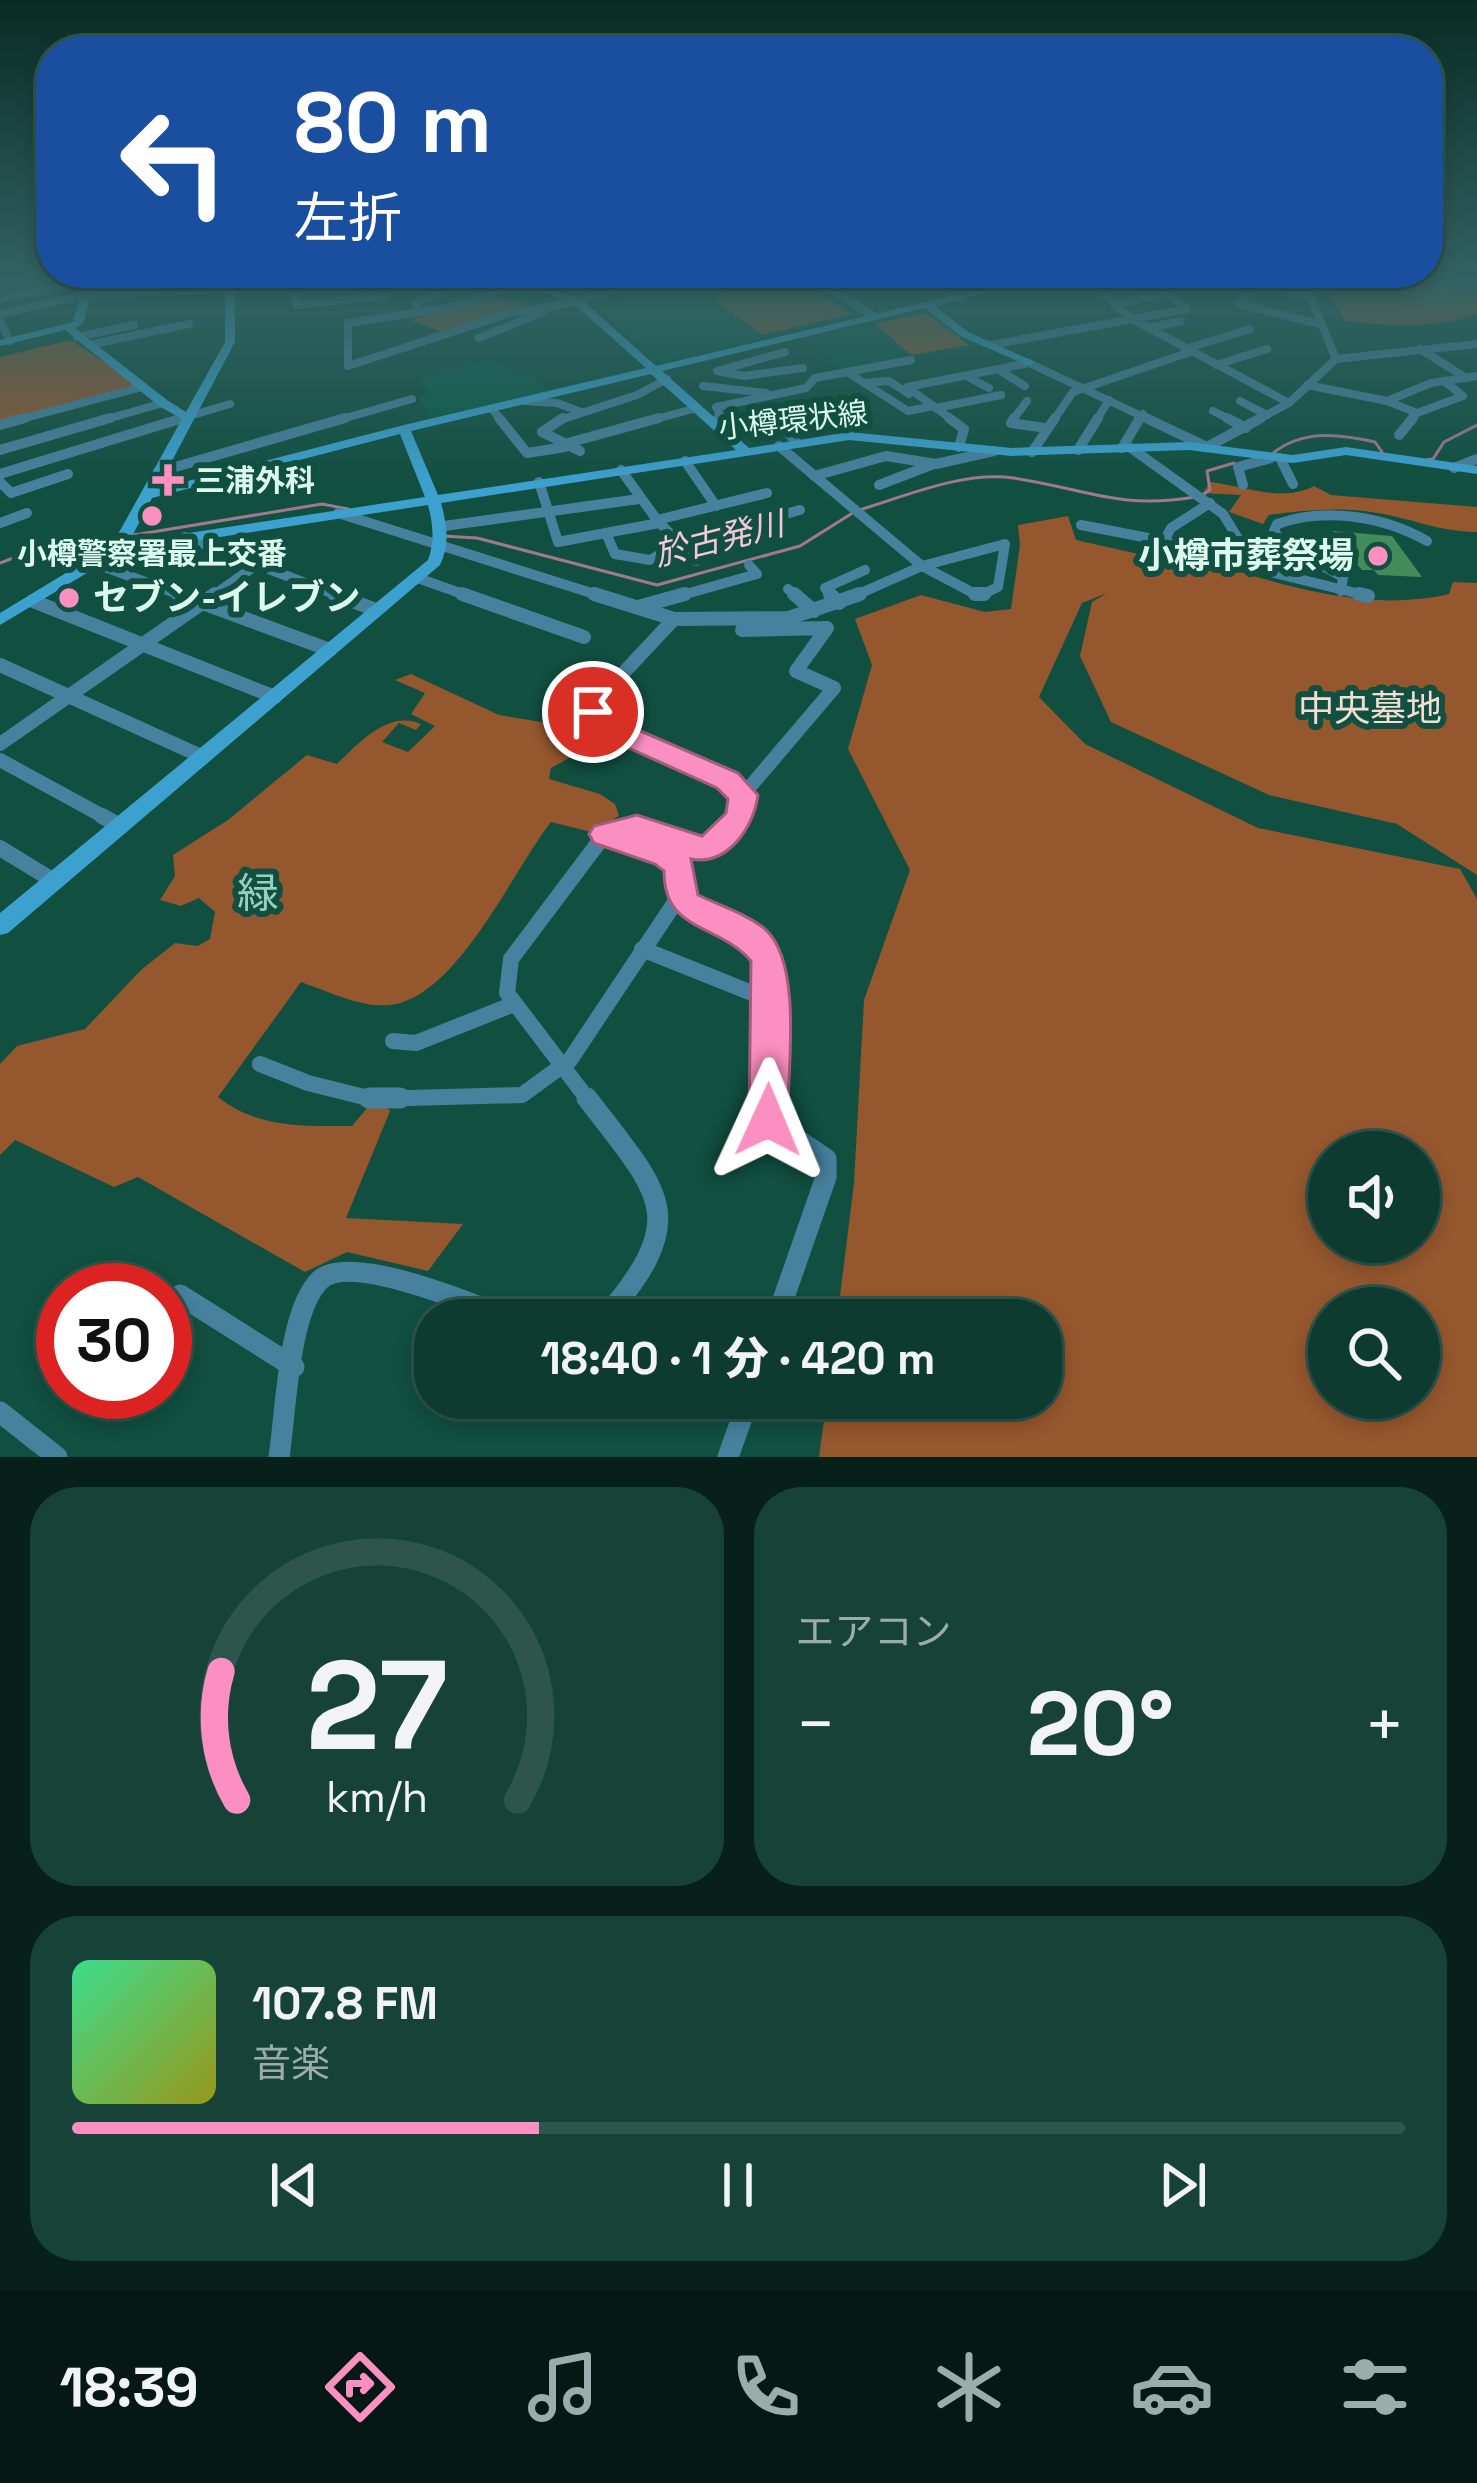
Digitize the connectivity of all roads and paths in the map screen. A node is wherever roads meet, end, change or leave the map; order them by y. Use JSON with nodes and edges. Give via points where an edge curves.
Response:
{"nodes":[{"id":1,"x":94,"y":349,"type":"edge"},
{"id":2,"x":226,"y":349,"type":"edge"},
{"id":3,"x":348,"y":349,"type":"edge"},
{"id":4,"x":409,"y":349,"type":"edge"},
{"id":5,"x":633,"y":349,"type":"edge"},
{"id":6,"x":747,"y":349,"type":"edge"},
{"id":7,"x":782,"y":349,"type":"edge"},
{"id":8,"x":999,"y":349,"type":"edge"},
{"id":9,"x":1191,"y":349,"type":"edge"},
{"id":10,"x":1267,"y":349,"type":"dead end"},
{"id":11,"x":1332,"y":349,"type":"edge"},
{"id":12,"x":1420,"y":349,"type":"joint"},
{"id":13,"x":1188,"y":350,"type":"junction"},
{"id":14,"x":785,"y":352,"type":"junction"},
{"id":15,"x":1336,"y":359,"type":"junction"},
{"id":16,"x":911,"y":360,"type":"dead end"},
{"id":17,"x":898,"y":363,"type":"junction"},
{"id":18,"x":1029,"y":363,"type":"junction"},
{"id":19,"x":1216,"y":364,"type":"junction"},
{"id":20,"x":803,"y":368,"type":"junction"},
{"id":21,"x":999,"y":370,"type":"junction"},
{"id":22,"x":848,"y":372,"type":"junction"},
{"id":23,"x":662,"y":374,"type":"junction"},
{"id":24,"x":966,"y":376,"type":"junction"},
{"id":25,"x":1471,"y":377,"type":"edge"},
{"id":26,"x":815,"y":378,"type":"junction"},
{"id":27,"x":1444,"y":381,"type":"junction"},
{"id":28,"x":864,"y":383,"type":"junction"},
{"id":29,"x":923,"y":384,"type":"junction"},
{"id":30,"x":1307,"y":385,"type":"junction"},
{"id":31,"x":703,"y":386,"type":"dead end"},
{"id":32,"x":1025,"y":386,"type":"dead end"},
{"id":33,"x":142,"y":387,"type":"junction"},
{"id":34,"x":989,"y":388,"type":"dead end"},
{"id":35,"x":1082,"y":388,"type":"junction"},
{"id":36,"x":771,"y":395,"type":"junction"},
{"id":37,"x":918,"y":395,"type":"junction"},
{"id":38,"x":1001,"y":395,"type":"dead end"},
{"id":39,"x":412,"y":399,"type":"dead end"},
{"id":40,"x":976,"y":400,"type":"junction"},
{"id":41,"x":1109,"y":400,"type":"junction"},
{"id":42,"x":524,"y":401,"type":"junction"},
{"id":43,"x":1027,"y":401,"type":"dead end"},
{"id":44,"x":1240,"y":401,"type":"dead end"},
{"id":45,"x":1388,"y":401,"type":"junction"},
{"id":46,"x":163,"y":403,"type":"junction"},
{"id":47,"x":1289,"y":403,"type":"junction"},
{"id":48,"x":230,"y":404,"type":"dead end"},
{"id":49,"x":934,"y":407,"type":"junction"},
{"id":50,"x":698,"y":408,"type":"junction"},
{"id":51,"x":492,"y":409,"type":"junction"},
{"id":52,"x":986,"y":409,"type":"dead end"},
{"id":53,"x":1213,"y":411,"type":"dead end"},
{"id":54,"x":580,"y":412,"type":"junction"},
{"id":55,"x":1417,"y":413,"type":"junction"},
{"id":56,"x":771,"y":414,"type":"dead end"},
{"id":57,"x":1143,"y":414,"type":"junction"},
{"id":58,"x":1267,"y":416,"type":"junction"},
{"id":59,"x":188,"y":418,"type":"junction"},
{"id":60,"x":13,"y":422,"type":"junction"},
{"id":61,"x":714,"y":422,"type":"junction"},
{"id":62,"x":0,"y":425,"type":"edge"},
{"id":63,"x":1046,"y":428,"type":"junction"},
{"id":64,"x":1246,"y":428,"type":"junction"},
{"id":65,"x":404,"y":429,"type":"junction"},
{"id":66,"x":786,"y":429,"type":"junction"},
{"id":67,"x":291,"y":432,"type":"junction"},
{"id":68,"x":1399,"y":435,"type":"dead end"},
{"id":69,"x":849,"y":436,"type":"junction"},
{"id":70,"x":28,"y":442,"type":"junction"},
{"id":71,"x":797,"y":443,"type":"junction"},
{"id":72,"x":779,"y":446,"type":"junction"},
{"id":73,"x":571,"y":447,"type":"junction"},
{"id":74,"x":959,"y":447,"type":"junction"},
{"id":75,"x":1207,"y":447,"type":"junction"},
{"id":76,"x":1127,"y":448,"type":"junction"},
{"id":77,"x":0,"y":450,"type":"edge"},
{"id":78,"x":1078,"y":450,"type":"junction"},
{"id":79,"x":994,"y":451,"type":"junction"},
{"id":80,"x":746,"y":452,"type":"junction"},
{"id":81,"x":1032,"y":452,"type":"junction"},
{"id":82,"x":298,"y":455,"type":"junction"},
{"id":83,"x":1272,"y":458,"type":"junction"},
{"id":84,"x":1477,"y":459,"type":"edge"},
{"id":85,"x":686,"y":460,"type":"junction"},
{"id":86,"x":39,"y":461,"type":"junction"},
{"id":87,"x":936,"y":464,"type":"junction"},
{"id":88,"x":1454,"y":468,"type":"junction"},
{"id":89,"x":621,"y":470,"type":"junction"},
{"id":90,"x":1477,"y":470,"type":"edge"},
{"id":91,"x":158,"y":472,"type":"junction"},
{"id":92,"x":68,"y":474,"type":"dead end"},
{"id":93,"x":814,"y":476,"type":"junction"},
{"id":94,"x":0,"y":477,"type":"edge"},
{"id":95,"x":539,"y":482,"type":"junction"},
{"id":96,"x":1243,"y":484,"type":"dead end"},
{"id":97,"x":1293,"y":484,"type":"dead end"},
{"id":98,"x":879,"y":485,"type":"dead end"},
{"id":99,"x":766,"y":493,"type":"dead end"},
{"id":100,"x":144,"y":496,"type":"junction"},
{"id":101,"x":434,"y":498,"type":"junction"},
{"id":102,"x":639,"y":499,"type":"junction"},
{"id":103,"x":1210,"y":503,"type":"junction"},
{"id":104,"x":716,"y":506,"type":"junction"},
{"id":105,"x":800,"y":510,"type":"dead end"},
{"id":106,"x":548,"y":511,"type":"junction"},
{"id":107,"x":348,"y":512,"type":"junction"},
{"id":108,"x":27,"y":513,"type":"dead end"},
{"id":109,"x":658,"y":522,"type":"junction"},
{"id":110,"x":0,"y":524,"type":"edge"},
{"id":111,"x":1081,"y":525,"type":"dead end"},
{"id":112,"x":606,"y":533,"type":"junction"},
{"id":113,"x":185,"y":537,"type":"junction"},
{"id":114,"x":440,"y":538,"type":"junction"},
{"id":115,"x":121,"y":540,"type":"junction"},
{"id":116,"x":1164,"y":541,"type":"junction"},
{"id":117,"x":1427,"y":541,"type":"dead end"},
{"id":118,"x":680,"y":544,"type":"junction"},
{"id":119,"x":696,"y":561,"type":"dead end"},
{"id":120,"x":94,"y":562,"type":"junction"},
{"id":121,"x":1253,"y":562,"type":"junction"},
{"id":122,"x":259,"y":564,"type":"junction"},
{"id":123,"x":749,"y":565,"type":"dead end"},
{"id":124,"x":922,"y":566,"type":"junction"},
{"id":125,"x":865,"y":570,"type":"dead end"},
{"id":126,"x":415,"y":578,"type":"junction"},
{"id":127,"x":788,"y":590,"type":"dead end"},
{"id":128,"x":1341,"y":591,"type":"junction"},
{"id":129,"x":1368,"y":596,"type":"dead end"},
{"id":130,"x":33,"y":601,"type":"junction"},
{"id":131,"x":202,"y":602,"type":"junction"},
{"id":132,"x":839,"y":603,"type":"junction"},
{"id":133,"x":632,"y":608,"type":"junction"},
{"id":134,"x":376,"y":610,"type":"junction"},
{"id":135,"x":814,"y":611,"type":"junction"},
{"id":136,"x":676,"y":619,"type":"junction"},
{"id":137,"x":0,"y":620,"type":"edge"},
{"id":138,"x":584,"y":637,"type":"dead end"},
{"id":139,"x":141,"y":645,"type":"junction"},
{"id":140,"x":330,"y":650,"type":"junction"},
{"id":141,"x":0,"y":665,"type":"edge"},
{"id":142,"x":69,"y":695,"type":"junction"},
{"id":143,"x":275,"y":697,"type":"junction"},
{"id":144,"x":0,"y":744,"type":"edge"},
{"id":145,"x":203,"y":757,"type":"junction"},
{"id":146,"x":0,"y":760,"type":"edge"},
{"id":147,"x":743,"y":795,"type":"junction"},
{"id":148,"x":120,"y":826,"type":"junction"},
{"id":149,"x":604,"y":834,"type":"junction"},
{"id":150,"x":0,"y":848,"type":"edge"},
{"id":151,"x":54,"y":881,"type":"junction"},
{"id":152,"x":680,"y":895,"type":"junction"},
{"id":153,"x":0,"y":926,"type":"edge"},
{"id":154,"x":642,"y":949,"type":"junction"},
{"id":155,"x":772,"y":1001,"type":"junction"},
{"id":156,"x":514,"y":1004,"type":"junction"},
{"id":157,"x":393,"y":1041,"type":"dead end"},
{"id":158,"x":260,"y":1064,"type":"dead end"},
{"id":159,"x":562,"y":1068,"type":"junction"},
{"id":160,"x":462,"y":1299,"type":"edge"},
{"id":161,"x":620,"y":1299,"type":"edge"},
{"id":162,"x":783,"y":1299,"type":"edge"},
{"id":163,"x":192,"y":1302,"type":"edge"},
{"id":164,"x":294,"y":1366,"type":"junction"},
{"id":165,"x":0,"y":1412,"type":"edge"},
{"id":166,"x":741,"y":1419,"type":"edge"},
{"id":167,"x":57,"y":1457,"type":"edge"},
{"id":168,"x":279,"y":1457,"type":"edge"},
{"id":169,"x":728,"y":1457,"type":"edge"}],
"edges":[{"from":1,"to":33,"type":"street"},
{"from":2,"to":59,"type":"street"},
{"from":3,"to":4,"type":"street","via":[[348,366]]},
{"from":5,"to":23,"type":"street"},
{"from":6,"to":23,"type":"street"},
{"from":7,"to":14,"type":"street"},
{"from":8,"to":18,"type":"street"},
{"from":9,"to":13,"type":"street"},
{"from":10,"to":19,"type":"street"},
{"from":11,"to":15,"type":"street"},
{"from":12,"to":15,"type":"street"},
{"from":12,"to":25,"type":"street"},
{"from":13,"to":19,"type":"street"},
{"from":13,"to":35,"type":"street"},
{"from":14,"to":20,"type":"street"},
{"from":14,"to":20,"type":"street","via":[[717,371]]},
{"from":15,"to":30,"type":"street"},
{"from":16,"to":17,"type":"street"},
{"from":17,"to":22,"type":"street"},
{"from":17,"to":29,"type":"street"},
{"from":18,"to":21,"type":"street"},
{"from":18,"to":35,"type":"street"},
{"from":19,"to":47,"type":"street"},
{"from":20,"to":26,"type":"street"},
{"from":21,"to":24,"type":"street"},
{"from":21,"to":32,"type":"street"},
{"from":22,"to":26,"type":"street"},
{"from":22,"to":28,"type":"street"},
{"from":23,"to":42,"type":"street"},
{"from":23,"to":50,"type":"street"},
{"from":23,"to":54,"type":"street","via":[[631,401]]},
{"from":24,"to":29,"type":"street"},
{"from":24,"to":34,"type":"street"},
{"from":25,"to":27,"type":"street"},
{"from":26,"to":36,"type":"street","via":[[806,388]]},
{"from":27,"to":45,"type":"street"},
{"from":27,"to":55,"type":"street","via":[[1463,396]]},
{"from":28,"to":37,"type":"street","via":[[881,380]]},
{"from":28,"to":49,"type":"street","via":[[908,411]]},
{"from":29,"to":37,"type":"street","via":[[907,387]]},
{"from":30,"to":45,"type":"street"},
{"from":30,"to":47,"type":"street"},
{"from":31,"to":36,"type":"street"},
{"from":33,"to":46,"type":"street"},
{"from":33,"to":60,"type":"street"},
{"from":35,"to":41,"type":"street"},
{"from":35,"to":63,"type":"street"},
{"from":36,"to":61,"type":"street","via":[[716,407],[721,417]]},
{"from":37,"to":49,"type":"street"},
{"from":38,"to":40,"type":"street"},
{"from":39,"to":67,"type":"street"},
{"from":40,"to":49,"type":"street"},
{"from":40,"to":52,"type":"street"},
{"from":41,"to":57,"type":"street"},
{"from":41,"to":78,"type":"street"},
{"from":42,"to":51,"type":"street"},
{"from":42,"to":54,"type":"street"},
{"from":43,"to":63,"type":"street","via":[[1011,423]]},
{"from":44,"to":58,"type":"street"},
{"from":45,"to":55,"type":"street"},
{"from":46,"to":59,"type":"street"},
{"from":46,"to":70,"type":"street"},
{"from":47,"to":58,"type":"street"},
{"from":48,"to":59,"type":"street"},
{"from":49,"to":74,"type":"street","via":[[964,429]]},
{"from":50,"to":61,"type":"street"},
{"from":50,"to":73,"type":"street"},
{"from":51,"to":65,"type":"street"},
{"from":51,"to":73,"type":"street","via":[[526,453]]},
{"from":53,"to":64,"type":"street"},
{"from":54,"to":73,"type":"street","via":[[542,432]]},
{"from":55,"to":68,"type":"street"},
{"from":56,"to":66,"type":"street"},
{"from":57,"to":75,"type":"street"},
{"from":57,"to":76,"type":"street"},
{"from":58,"to":64,"type":"street"},
{"from":59,"to":86,"type":"street"},
{"from":59,"to":91,"type":"street"},
{"from":60,"to":62,"type":"street"},
{"from":60,"to":70,"type":"street"},
{"from":61,"to":80,"type":"street"},
{"from":63,"to":81,"type":"street"},
{"from":64,"to":75,"type":"street"},
{"from":65,"to":82,"type":"street"},
{"from":65,"to":101,"type":"street"},
{"from":66,"to":69,"type":"street","via":[[834,414]]},
{"from":66,"to":71,"type":"street"},
{"from":67,"to":82,"type":"street"},
{"from":67,"to":91,"type":"street"},
{"from":69,"to":71,"type":"street","name":"小樽環状線"},
{"from":69,"to":74,"type":"street","name":"小樽環状線"},
{"from":70,"to":77,"type":"street"},
{"from":70,"to":86,"type":"street"},
{"from":71,"to":72,"type":"street","name":"小樽環状線"},
{"from":72,"to":80,"type":"street","name":"小樽環状線"},
{"from":72,"to":93,"type":"street"},
{"from":74,"to":79,"type":"street","name":"小樽環状線"},
{"from":75,"to":76,"type":"street","name":"小樽環状線"},
{"from":75,"to":83,"type":"street","name":"小樽環状線"},
{"from":76,"to":78,"type":"street","name":"小樽環状線"},
{"from":76,"to":103,"type":"street"},
{"from":78,"to":81,"type":"street","name":"小樽環状線"},
{"from":79,"to":81,"type":"street","name":"小樽環状線"},
{"from":79,"to":87,"type":"street"},
{"from":80,"to":85,"type":"street","name":"小樽環状線"},
{"from":82,"to":100,"type":"street"},
{"from":83,"to":88,"type":"street","name":"小樽環状線","via":[[1346,451]]},
{"from":83,"to":96,"type":"street","via":[[1238,466]]},
{"from":83,"to":97,"type":"street"},
{"from":84,"to":88,"type":"street"},
{"from":85,"to":89,"type":"street","name":"小樽環状線"},
{"from":85,"to":104,"type":"street"},
{"from":86,"to":94,"type":"street"},
{"from":87,"to":93,"type":"street","via":[[898,455]]},
{"from":87,"to":98,"type":"street"},
{"from":88,"to":90,"type":"street","name":"小樽環状線"},
{"from":89,"to":95,"type":"street","name":"小樽環状線"},
{"from":89,"to":102,"type":"street"},
{"from":91,"to":100,"type":"street"},
{"from":92,"to":94,"type":"street","via":[[11,493]]},
{"from":93,"to":124,"type":"street"},
{"from":95,"to":101,"type":"street","name":"小樽環状線"},
{"from":95,"to":106,"type":"street"},
{"from":99,"to":104,"type":"street"},
{"from":100,"to":115,"type":"street"},
{"from":101,"to":107,"type":"street","name":"小樽環状線"},
{"from":101,"to":114,"type":"street"},
{"from":102,"to":106,"type":"street"},
{"from":102,"to":109,"type":"street"},
{"from":103,"to":116,"type":"street"},
{"from":103,"to":121,"type":"street"},
{"from":104,"to":109,"type":"street"},
{"from":105,"to":118,"type":"street"},
{"from":106,"to":112,"type":"street","via":[[558,542]]},
{"from":106,"to":114,"type":"street"},
{"from":107,"to":113,"type":"street","name":"小樽環状線"},
{"from":107,"to":114,"type":"street"},
{"from":108,"to":110,"type":"street"},
{"from":109,"to":112,"type":"street"},
{"from":109,"to":118,"type":"street"},
{"from":111,"to":116,"type":"street"},
{"from":112,"to":118,"type":"street","via":[[615,554],[637,562],[668,557]]},
{"from":113,"to":115,"type":"street","name":"小樽環状線"},
{"from":113,"to":122,"type":"street"},
{"from":114,"to":126,"type":"street","via":[[435,562]]},
{"from":114,"to":133,"type":"street"},
{"from":115,"to":120,"type":"street"},
{"from":116,"to":121,"type":"street","via":[[1232,566]]},
{"from":117,"to":128,"type":"street","via":[[1363,520],[1277,524],[1283,545],[1343,577]]},
{"from":118,"to":119,"type":"street"},
{"from":120,"to":130,"type":"street"},
{"from":120,"to":131,"type":"street"},
{"from":121,"to":128,"type":"street"},
{"from":122,"to":131,"type":"street"},
{"from":122,"to":134,"type":"street"},
{"from":123,"to":133,"type":"street","via":[[757,574]]},
{"from":124,"to":124,"type":"street","via":[[964,555],[1005,544],[998,586],[979,596]]},
{"from":124,"to":132,"type":"street"},
{"from":125,"to":132,"type":"street","via":[[825,588]]},
{"from":126,"to":134,"type":"street"},
{"from":126,"to":138,"type":"street"},
{"from":127,"to":135,"type":"street"},
{"from":128,"to":129,"type":"street"},
{"from":130,"to":137,"type":"street"},
{"from":130,"to":139,"type":"street"},
{"from":131,"to":139,"type":"street"},
{"from":131,"to":140,"type":"street"},
{"from":132,"to":135,"type":"street"},
{"from":133,"to":136,"type":"street"},
{"from":134,"to":140,"type":"street"},
{"from":135,"to":136,"type":"street","via":[[750,622]]},
{"from":136,"to":147,"type":"street","via":[[599,699],[596,723]]},
{"from":136,"to":147,"type":"street","via":[[704,629],[827,628],[796,671],[834,688]]},
{"from":139,"to":142,"type":"street"},
{"from":139,"to":143,"type":"street"},
{"from":140,"to":143,"type":"street"},
{"from":141,"to":142,"type":"street"},
{"from":142,"to":144,"type":"street"},
{"from":142,"to":145,"type":"street"},
{"from":143,"to":145,"type":"street"},
{"from":145,"to":148,"type":"street"},
{"from":146,"to":148,"type":"street"},
{"from":147,"to":149,"type":"street","via":[[740,817],[712,846],[699,849],[637,827]]},
{"from":148,"to":151,"type":"street"},
{"from":149,"to":152,"type":"street","via":[[680,866]]},
{"from":149,"to":156,"type":"street","via":[[511,959],[507,993]]},
{"from":150,"to":151,"type":"street"},
{"from":151,"to":153,"type":"street"},
{"from":152,"to":154,"type":"street"},
{"from":152,"to":155,"type":"street","via":[[764,951]]},
{"from":154,"to":155,"type":"street"},
{"from":154,"to":159,"type":"street"},
{"from":155,"to":162,"type":"street","via":[[768,1120],[826,1159]]},
{"from":156,"to":157,"type":"street","via":[[416,1043]]},
{"from":156,"to":159,"type":"street"},
{"from":158,"to":159,"type":"street","via":[[372,1099],[521,1095]]},
{"from":159,"to":161,"type":"street","via":[[650,1180],[661,1208],[663,1233]]},
{"from":160,"to":164,"type":"street","via":[[428,1285],[336,1270],[307,1295]]},
{"from":163,"to":164,"type":"street"},
{"from":164,"to":168,"type":"street"},
{"from":165,"to":167,"type":"street"},
{"from":166,"to":169,"type":"street"}]}
